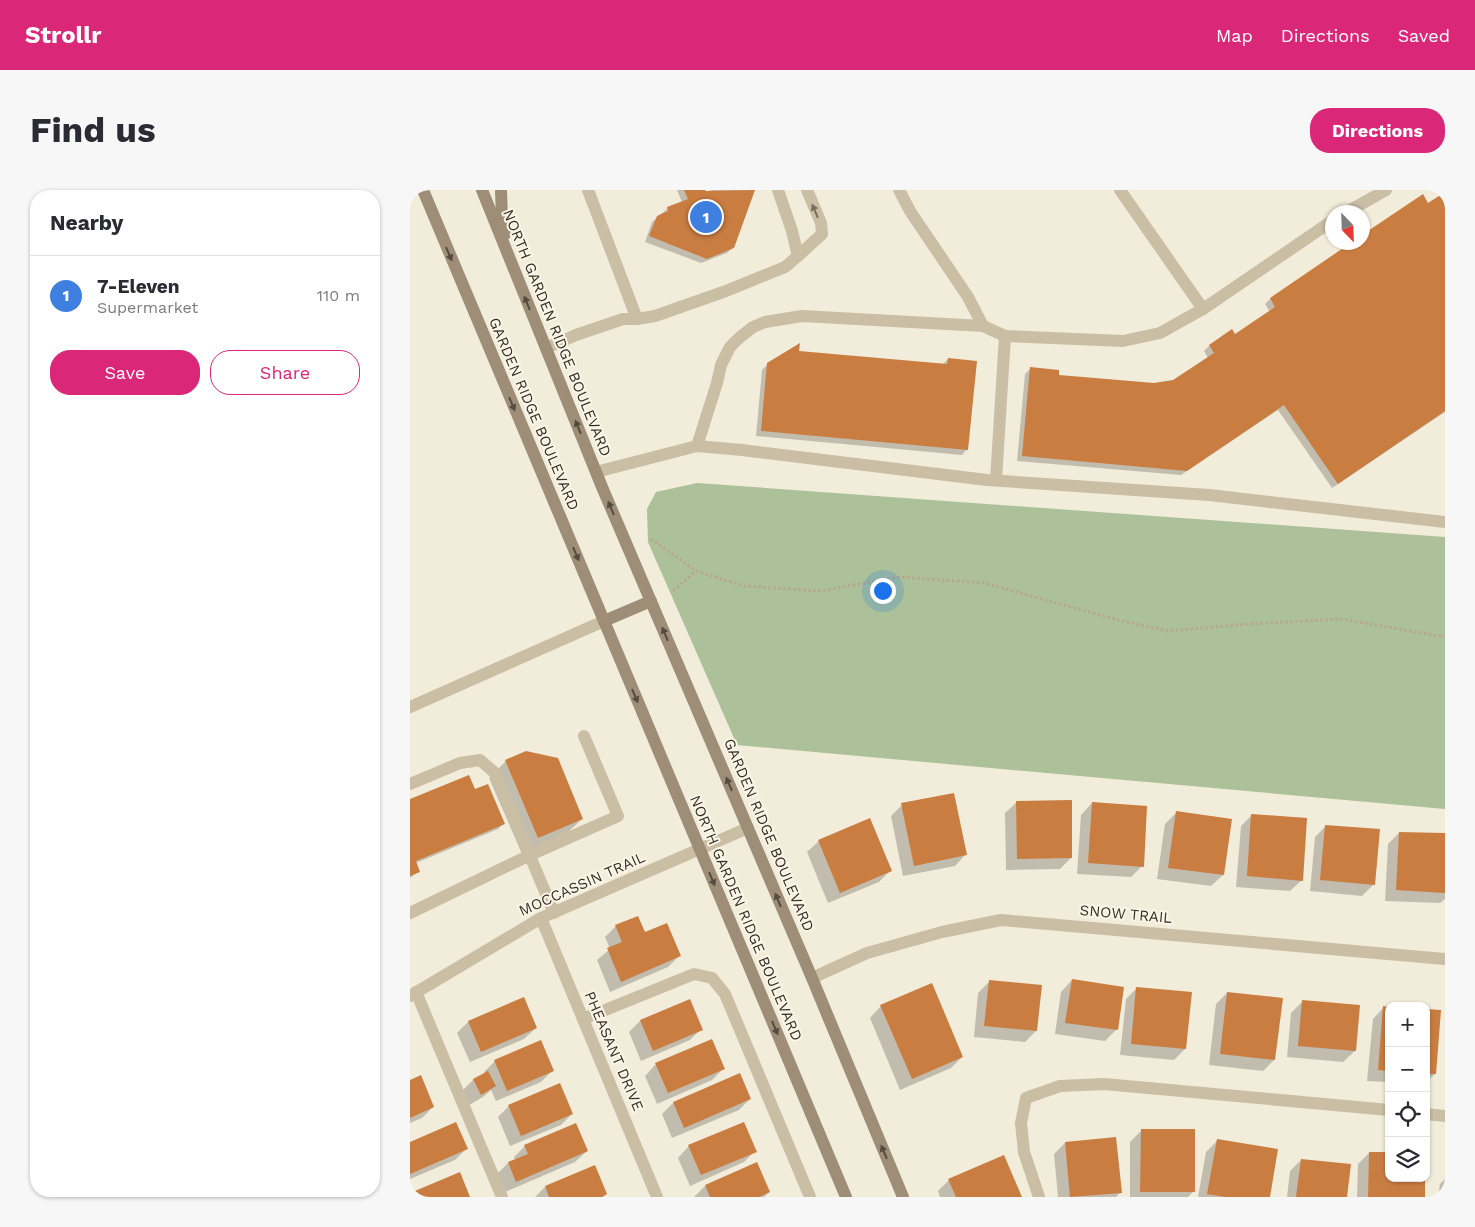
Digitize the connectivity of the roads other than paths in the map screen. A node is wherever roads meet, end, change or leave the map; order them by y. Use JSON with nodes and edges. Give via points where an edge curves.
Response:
{"nodes":[{"id":1,"x":423,"y":190,"type":"edge"},
{"id":2,"x":482,"y":190,"type":"edge"},
{"id":3,"x":501,"y":190,"type":"edge"},
{"id":4,"x":588,"y":190,"type":"edge"},
{"id":5,"x":778,"y":190,"type":"edge"},
{"id":6,"x":807,"y":190,"type":"edge"},
{"id":7,"x":899,"y":190,"type":"edge"},
{"id":8,"x":1120,"y":190,"type":"edge"},
{"id":9,"x":1386,"y":190,"type":"edge"},
{"id":10,"x":1359,"y":205,"type":"edge"},
{"id":11,"x":1325,"y":226,"type":"edge"},
{"id":12,"x":798,"y":256,"type":"junction"},
{"id":13,"x":510,"y":259,"type":"junction"},
{"id":14,"x":1203,"y":309,"type":"junction"},
{"id":15,"x":637,"y":319,"type":"junction"},
{"id":16,"x":983,"y":326,"type":"junction"},
{"id":17,"x":1005,"y":336,"type":"junction"},
{"id":18,"x":546,"y":348,"type":"junction"},
{"id":19,"x":697,"y":446,"type":"junction"},
{"id":20,"x":596,"y":472,"type":"junction"},
{"id":21,"x":996,"y":480,"type":"junction"},
{"id":22,"x":602,"y":487,"type":"joint"},
{"id":23,"x":1445,"y":522,"type":"edge"},
{"id":24,"x":651,"y":602,"type":"junction"},
{"id":25,"x":604,"y":621,"type":"junction"},
{"id":26,"x":616,"y":652,"type":"joint"},
{"id":27,"x":410,"y":707,"type":"edge"},
{"id":28,"x":584,"y":736,"type":"dead end"},
{"id":29,"x":410,"y":784,"type":"edge"},
{"id":30,"x":748,"y":828,"type":"junction"},
{"id":31,"x":700,"y":850,"type":"junction"},
{"id":32,"x":530,"y":856,"type":"junction"},
{"id":33,"x":410,"y":913,"type":"edge"},
{"id":34,"x":554,"y":913,"type":"junction"},
{"id":35,"x":540,"y":918,"type":"junction"},
{"id":36,"x":1445,"y":959,"type":"edge"},
{"id":37,"x":812,"y":978,"type":"junction"},
{"id":38,"x":413,"y":994,"type":"edge"},
{"id":39,"x":583,"y":1019,"type":"junction"},
{"id":40,"x":1385,"y":1110,"type":"edge"},
{"id":41,"x":1430,"y":1114,"type":"edge"},
{"id":42,"x":1445,"y":1116,"type":"edge"},
{"id":43,"x":502,"y":1197,"type":"edge"},
{"id":44,"x":657,"y":1197,"type":"edge"},
{"id":45,"x":810,"y":1197,"type":"edge"},
{"id":46,"x":846,"y":1197,"type":"edge"},
{"id":47,"x":903,"y":1197,"type":"edge"},
{"id":48,"x":1039,"y":1197,"type":"edge"}],
"edges":[{"from":1,"to":25,"type":"main road","name":"GARDEN RIDGE BOULEVARD","one_way":true},
{"from":2,"to":13,"type":"main road","name":"NORTH GARDEN RIDGE BOULEVARD"},
{"from":3,"to":13,"type":"main road","via":[[502,221]]},
{"from":4,"to":15,"type":"street"},
{"from":5,"to":12,"type":"street"},
{"from":12,"to":6,"type":"street","one_way":true,"via":[[822,234]]},
{"from":7,"to":16,"type":"street"},
{"from":8,"to":14,"type":"street"},
{"from":9,"to":10,"type":"street"},
{"from":11,"to":14,"type":"street"},
{"from":12,"to":15,"type":"street","via":[[784,267],[726,291],[655,316]]},
{"from":18,"to":13,"type":"main road","name":"NORTH GARDEN RIDGE BOULEVARD","one_way":true},
{"from":14,"to":17,"type":"street","via":[[1160,334],[1123,341]]},
{"from":15,"to":18,"type":"street","via":[[623,319]]},
{"from":16,"to":17,"type":"street"},
{"from":16,"to":19,"type":"street","via":[[802,316],[759,325],[730,347],[721,365]]},
{"from":17,"to":21,"type":"street"},
{"from":20,"to":18,"type":"main road","name":"NORTH GARDEN RIDGE BOULEVARD","one_way":true},
{"from":19,"to":20,"type":"street"},
{"from":19,"to":21,"type":"street"},
{"from":20,"to":22,"type":"main road","name":"NORTH GARDEN RIDGE BOULEVARD"},
{"from":21,"to":23,"type":"street","via":[[1209,495]]},
{"from":24,"to":22,"type":"main road","name":"GARDEN RIDGE BOULEVARD","one_way":true},
{"from":24,"to":25,"type":"main road"},
{"from":30,"to":24,"type":"main road","name":"GARDEN RIDGE BOULEVARD","one_way":true},
{"from":25,"to":26,"type":"main road","name":"GARDEN RIDGE BOULEVARD"},
{"from":25,"to":27,"type":"street"},
{"from":26,"to":31,"type":"main road","name":"NORTH GARDEN RIDGE BOULEVARD","one_way":true},
{"from":28,"to":32,"type":"street","via":[[618,816]]},
{"from":29,"to":32,"type":"street","via":[[460,763],[480,760],[495,773]]},
{"from":30,"to":31,"type":"street","name":"MOCCASSIN TRAIL"},
{"from":37,"to":30,"type":"main road","name":"GARDEN RIDGE BOULEVARD","one_way":true},
{"from":31,"to":34,"type":"street","name":"MOCCASSIN TRAIL"},
{"from":31,"to":46,"type":"main road","name":"NORTH GARDEN RIDGE BOULEVARD","one_way":true},
{"from":32,"to":33,"type":"street"},
{"from":32,"to":34,"type":"street"},
{"from":34,"to":35,"type":"street","name":"MOCCASSIN TRAIL"},
{"from":35,"to":38,"type":"street","name":"MOCCASSIN TRAIL"},
{"from":35,"to":39,"type":"street","name":"PHEASANT DRIVE"},
{"from":36,"to":37,"type":"street","name":"SNOW TRAIL","via":[[1000,920],[867,953]]},
{"from":47,"to":37,"type":"main road","name":"GARDEN RIDGE BOULEVARD","one_way":true},
{"from":38,"to":43,"type":"street"},
{"from":39,"to":44,"type":"street","name":"PHEASANT DRIVE"},
{"from":39,"to":45,"type":"street","via":[[694,974],[712,978],[725,994]]},
{"from":40,"to":48,"type":"street","via":[[1104,1084],[1060,1086],[1026,1098],[1021,1124],[1024,1152]]},
{"from":41,"to":42,"type":"street"}]}
